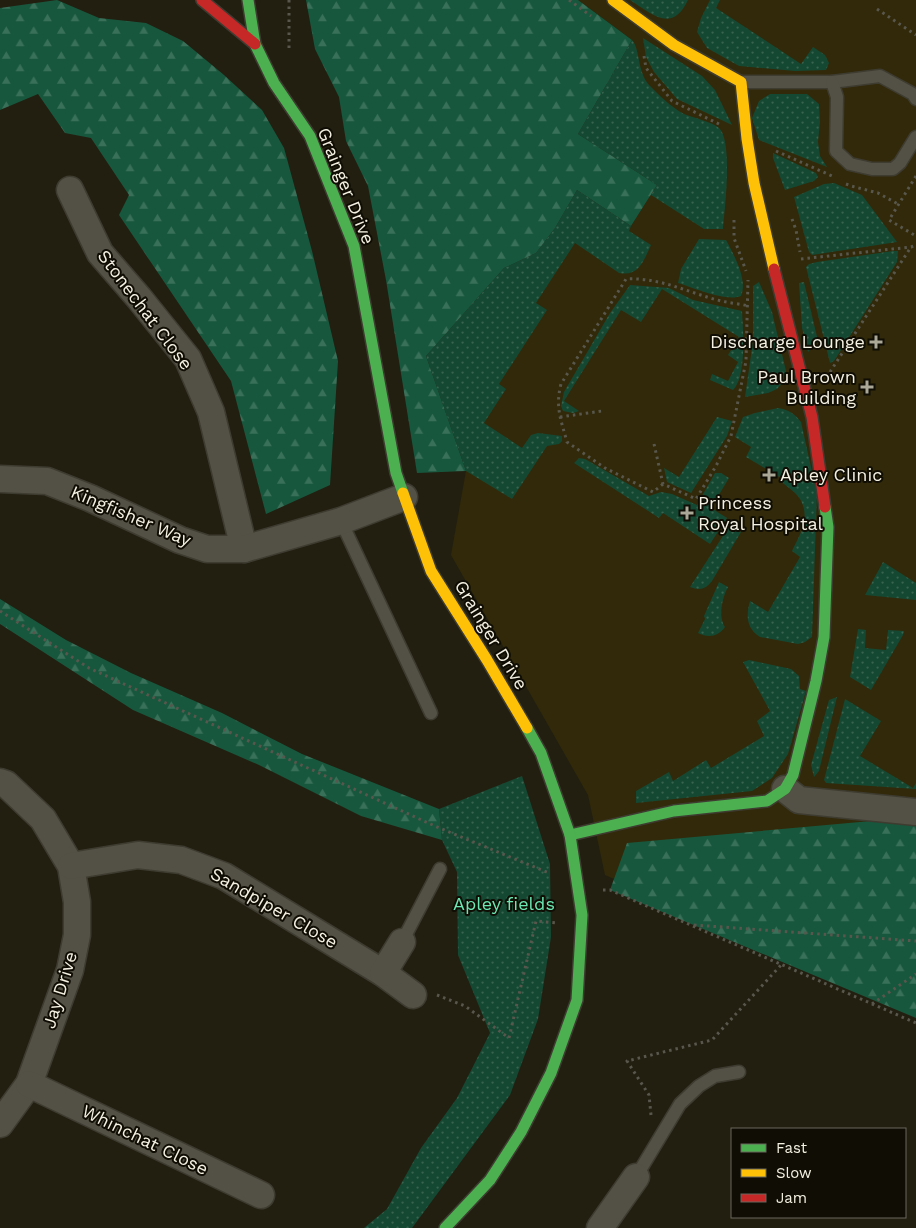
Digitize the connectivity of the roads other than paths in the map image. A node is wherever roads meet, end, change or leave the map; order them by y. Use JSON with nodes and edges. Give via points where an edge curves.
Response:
{"nodes":[{"id":1,"x":202,"y":0,"type":"edge"},
{"id":2,"x":248,"y":0,"type":"edge"},
{"id":3,"x":613,"y":0,"type":"edge"},
{"id":4,"x":255,"y":44,"type":"junction"},
{"id":5,"x":741,"y":82,"type":"junction"},
{"id":6,"x":832,"y":82,"type":"junction"},
{"id":7,"x":916,"y":99,"type":"edge"},
{"id":8,"x":916,"y":137,"type":"edge"},
{"id":9,"x":70,"y":190,"type":"dead end"},
{"id":10,"x":0,"y":479,"type":"edge"},
{"id":11,"x":404,"y":497,"type":"junction"},
{"id":12,"x":341,"y":521,"type":"junction"},
{"id":13,"x":244,"y":549,"type":"junction"},
{"id":14,"x":431,"y":713,"type":"dead end"},
{"id":15,"x":0,"y":782,"type":"edge"},
{"id":16,"x":785,"y":788,"type":"junction"},
{"id":17,"x":916,"y":812,"type":"edge"},
{"id":18,"x":570,"y":835,"type":"junction"},
{"id":19,"x":71,"y":866,"type":"junction"},
{"id":20,"x":440,"y":869,"type":"dead end"},
{"id":21,"x":402,"y":942,"type":"joint"},
{"id":22,"x":383,"y":973,"type":"junction"},
{"id":23,"x":413,"y":995,"type":"road end"},
{"id":24,"x":739,"y":1072,"type":"dead end"},
{"id":25,"x":29,"y":1084,"type":"junction"},
{"id":26,"x":0,"y":1124,"type":"edge"},
{"id":27,"x":636,"y":1177,"type":"joint"},
{"id":28,"x":261,"y":1195,"type":"dead end"},
{"id":29,"x":445,"y":1228,"type":"edge"},
{"id":30,"x":600,"y":1228,"type":"edge"}],
"edges":[{"from":1,"to":4,"type":"street","name":"Grainger Drive"},
{"from":2,"to":4,"type":"street","name":"Grainger Drive"},
{"from":3,"to":5,"type":"street","via":[[674,45]]},
{"from":4,"to":11,"type":"street","name":"Grainger Drive","via":[[274,83],[310,136],[354,246],[396,473]]},
{"from":5,"to":6,"type":"lane"},
{"from":5,"to":16,"type":"street","via":[[754,183],[812,417],[828,527],[824,637],[793,775]]},
{"from":6,"to":7,"type":"lane","via":[[880,76],[913,94]]},
{"from":6,"to":8,"type":"lane","via":[[837,97],[836,151],[850,164],[893,169]]},
{"from":9,"to":13,"type":"street","name":"Stonechat Close","via":[[100,253],[188,359],[211,412]]},
{"from":10,"to":13,"type":"street","name":"Kingfisher Way","via":[[47,481],[180,540],[207,548]]},
{"from":11,"to":12,"type":"street","name":"Kingfisher Way"},
{"from":11,"to":18,"type":"street","name":"Grainger Drive","via":[[431,571],[541,753]]},
{"from":12,"to":13,"type":"street","name":"Kingfisher Way"},
{"from":12,"to":14,"type":"lane"},
{"from":15,"to":19,"type":"street","name":"Jay Drive","via":[[43,819]]},
{"from":16,"to":17,"type":"street","via":[[799,800]]},
{"from":16,"to":18,"type":"street","via":[[767,800],[674,811]]},
{"from":18,"to":29,"type":"street","name":"Grainger Drive","via":[[582,915],[577,1000],[551,1073],[521,1132],[490,1180]]},
{"from":19,"to":22,"type":"street","name":"Sandpiper Close","via":[[138,855],[181,860],[224,876]]},
{"from":19,"to":25,"type":"street","name":"Jay Drive","via":[[78,902],[77,935],[70,970]]},
{"from":20,"to":21,"type":"lane"},
{"from":21,"to":22,"type":"street"},
{"from":22,"to":23,"type":"street","name":"Sandpiper Close"},
{"from":24,"to":27,"type":"lane","via":[[715,1076],[680,1104]]},
{"from":25,"to":26,"type":"street","name":"Jay Drive"},
{"from":25,"to":28,"type":"street","name":"Whinchat Close"},
{"from":27,"to":30,"type":"street"}]}
